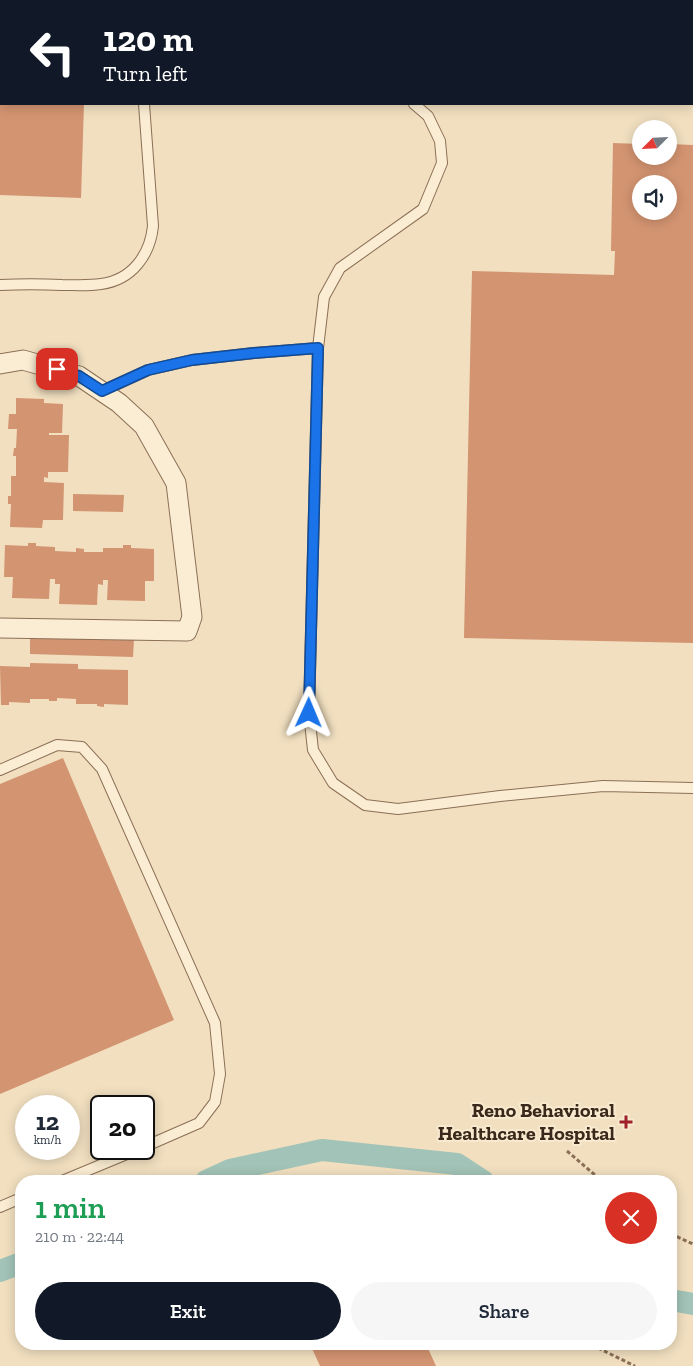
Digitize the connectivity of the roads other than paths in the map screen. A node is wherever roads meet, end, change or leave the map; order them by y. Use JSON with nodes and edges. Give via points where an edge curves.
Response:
{"nodes":[{"id":1,"x":144,"y":105,"type":"edge"},
{"id":2,"x":415,"y":105,"type":"edge"},
{"id":3,"x":0,"y":285,"type":"edge"},
{"id":4,"x":318,"y":348,"type":"junction"},
{"id":5,"x":0,"y":364,"type":"edge"},
{"id":6,"x":102,"y":391,"type":"junction"},
{"id":7,"x":0,"y":628,"type":"edge"},
{"id":8,"x":0,"y":770,"type":"edge"},
{"id":9,"x":693,"y":788,"type":"edge"},
{"id":10,"x":155,"y":1142,"type":"edge"},
{"id":11,"x":113,"y":1160,"type":"edge"},
{"id":12,"x":76,"y":1175,"type":"edge"},
{"id":13,"x":15,"y":1201,"type":"edge"},
{"id":14,"x":0,"y":1207,"type":"edge"}],
"edges":[{"from":1,"to":3,"type":"lane","via":[[154,226],[149,247],[137,266],[120,279],[100,285]]},
{"from":2,"to":4,"type":"lane","via":[[428,116],[440,141],[442,163],[423,209],[340,268],[324,297]]},
{"from":4,"to":6,"type":"lane","via":[[192,360],[148,370]]},
{"from":4,"to":9,"type":"lane","via":[[309,713],[313,750],[333,783],[365,805],[398,809],[603,786]]},
{"from":5,"to":6,"type":"street","via":[[23,360],[57,369],[79,376]]},
{"from":6,"to":7,"type":"street","via":[[144,426],[176,483],[192,617],[187,631]]},
{"from":8,"to":10,"type":"lane","via":[[57,745],[82,748],[102,769],[215,1023],[220,1074],[215,1102],[199,1123]]},
{"from":11,"to":12,"type":"lane"},
{"from":13,"to":14,"type":"lane"}]}
